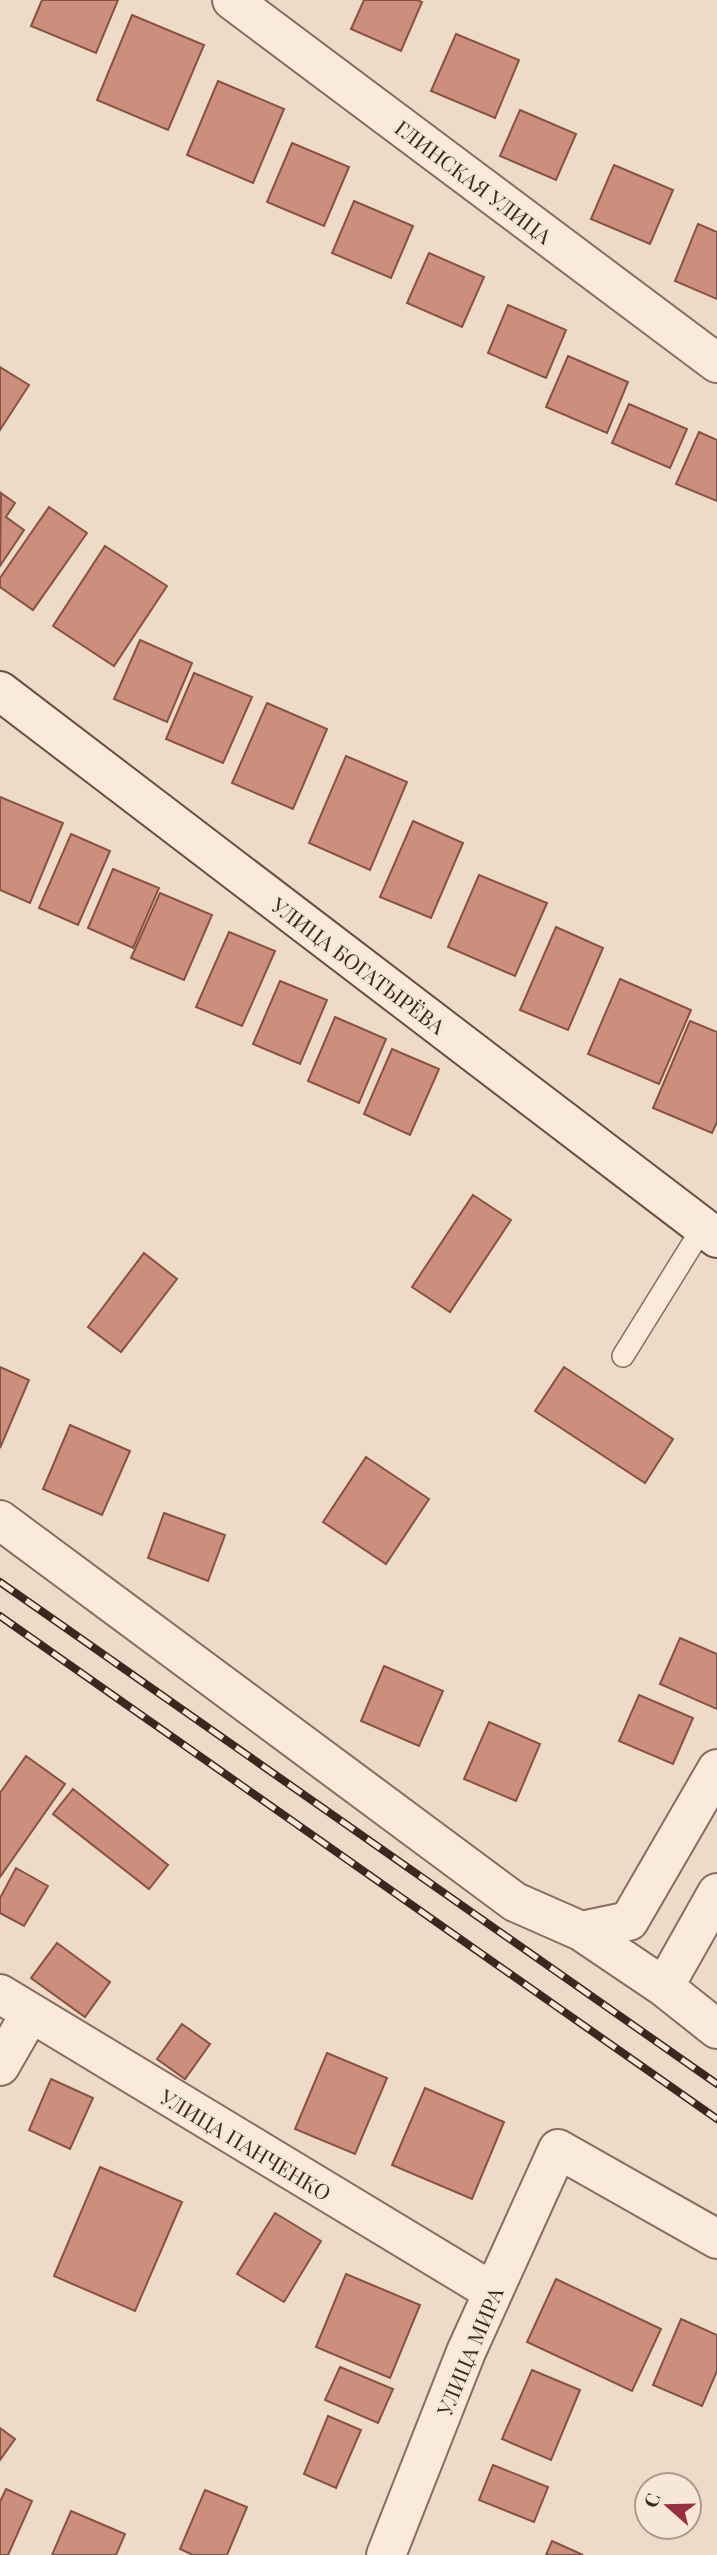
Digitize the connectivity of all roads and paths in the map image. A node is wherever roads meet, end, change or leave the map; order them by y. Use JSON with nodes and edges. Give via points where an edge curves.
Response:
{"nodes":[{"id":1,"x":232,"y":0,"type":"edge"},
{"id":2,"x":717,"y":363,"type":"edge"},
{"id":3,"x":0,"y":691,"type":"edge"},
{"id":4,"x":710,"y":1232,"type":"edge"},
{"id":5,"x":623,"y":1356,"type":"dead end"},
{"id":6,"x":0,"y":1520,"type":"edge"},
{"id":7,"x":717,"y":1769,"type":"edge"},
{"id":8,"x":717,"y":1893,"type":"edge"},
{"id":9,"x":581,"y":1931,"type":"junction"},
{"id":10,"x":664,"y":1987,"type":"junction"},
{"id":11,"x":15,"y":2004,"type":"edge"},
{"id":12,"x":717,"y":2029,"type":"edge"},
{"id":13,"x":0,"y":2066,"type":"edge"},
{"id":14,"x":717,"y":2239,"type":"edge"},
{"id":15,"x":493,"y":2292,"type":"junction"},
{"id":16,"x":386,"y":2555,"type":"edge"}],
"edges":[{"from":1,"to":2,"type":"street","name":"ГЛИНСКАЯ УЛИЦА"},
{"from":3,"to":4,"type":"street","name":"УЛИЦА БОГАТЫРЁВА"},
{"from":4,"to":5,"type":"lane"},
{"from":6,"to":9,"type":"street","via":[[515,1902]]},
{"from":7,"to":9,"type":"street","via":[[629,1921]]},
{"from":8,"to":10,"type":"street"},
{"from":9,"to":10,"type":"street"},
{"from":10,"to":12,"type":"street"},
{"from":11,"to":13,"type":"street"},
{"from":11,"to":15,"type":"street","name":"УЛИЦА ПАНЧЕНКО"},
{"from":14,"to":15,"type":"street","name":"УЛИЦА МИРА","via":[[558,2149]]},
{"from":15,"to":16,"type":"street","name":"УЛИЦА МИРА"}]}
